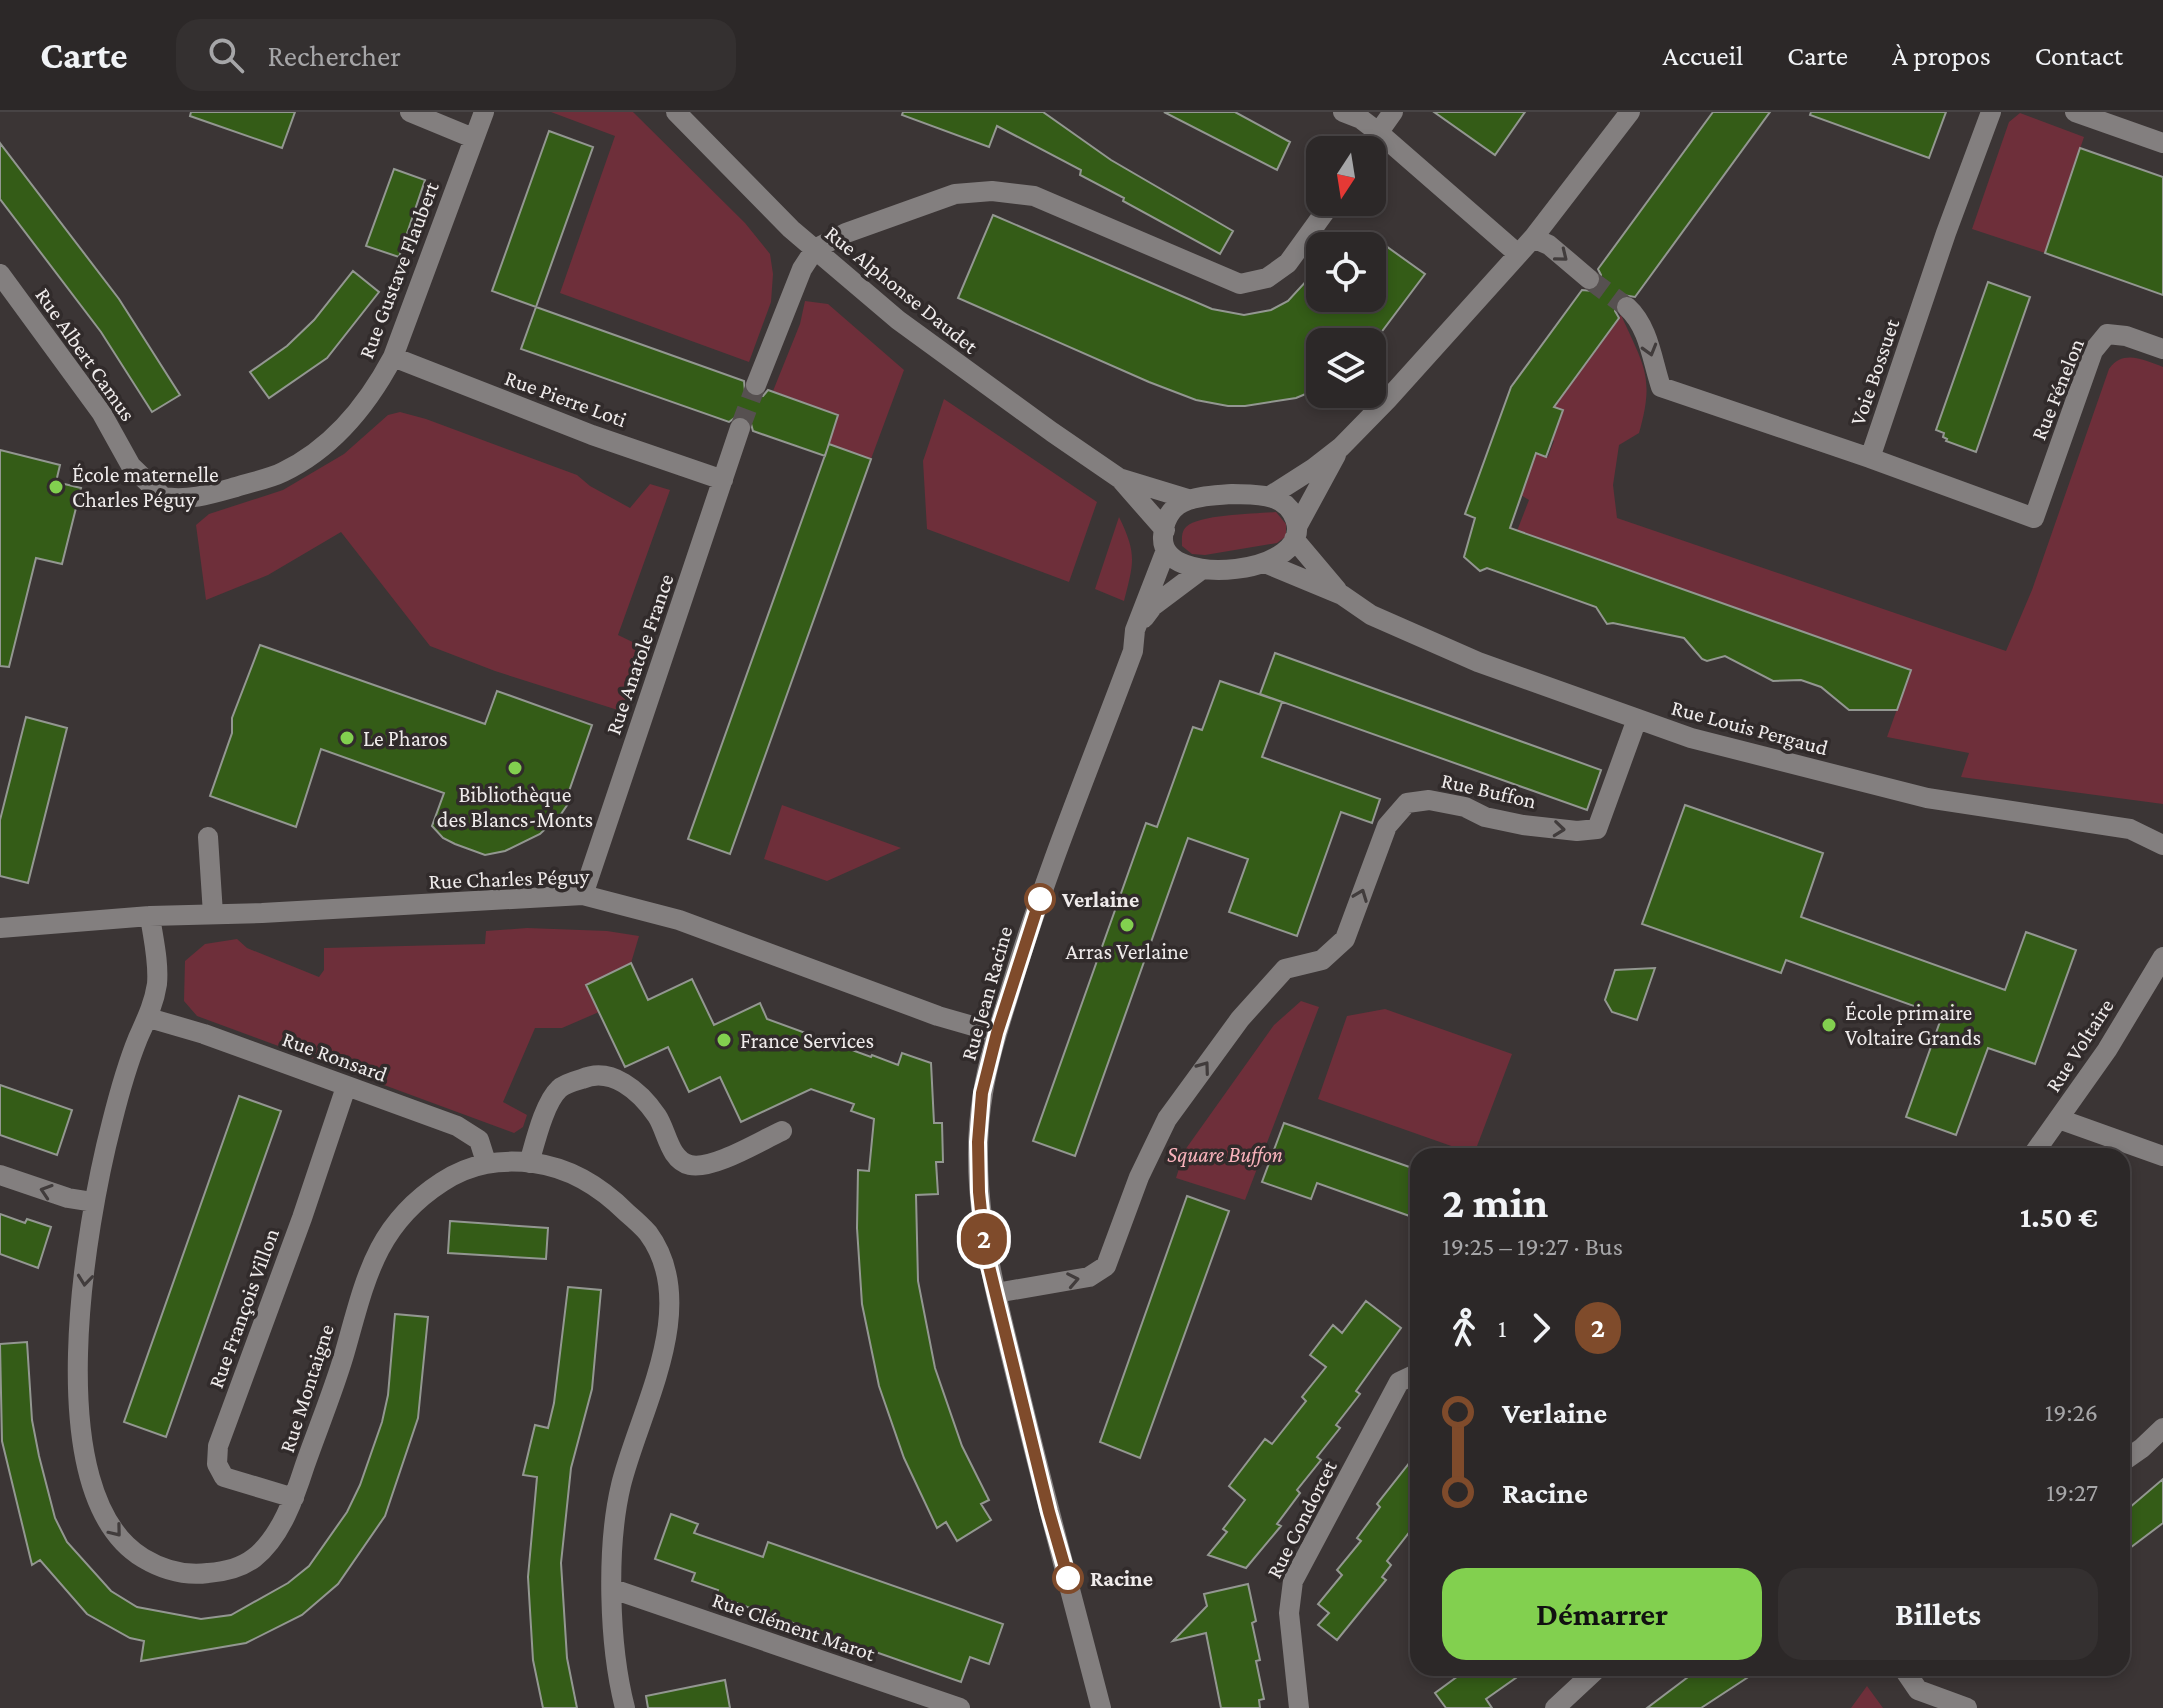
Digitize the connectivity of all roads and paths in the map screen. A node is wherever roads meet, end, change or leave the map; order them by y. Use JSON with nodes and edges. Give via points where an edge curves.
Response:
{"nodes":[{"id":1,"x":410,"y":112,"type":"edge"},
{"id":2,"x":484,"y":112,"type":"edge"},
{"id":3,"x":676,"y":112,"type":"edge"},
{"id":4,"x":1393,"y":112,"type":"edge"},
{"id":5,"x":1630,"y":112,"type":"edge"},
{"id":6,"x":1991,"y":112,"type":"edge"},
{"id":7,"x":2075,"y":112,"type":"edge"},
{"id":8,"x":1354,"y":114,"type":"edge"},
{"id":9,"x":1378,"y":132,"type":"junction"},
{"id":10,"x":1375,"y":136,"type":"edge"},
{"id":11,"x":473,"y":138,"type":"junction"},
{"id":12,"x":2163,"y":143,"type":"edge"},
{"id":13,"x":1322,"y":216,"type":"edge"},
{"id":14,"x":1533,"y":238,"type":"junction"},
{"id":15,"x":815,"y":249,"type":"junction"},
{"id":16,"x":1518,"y":254,"type":"junction"},
{"id":17,"x":0,"y":274,"type":"edge"},
{"id":18,"x":1589,"y":279,"type":"tunnel mouth"},
{"id":19,"x":1631,"y":311,"type":"tunnel mouth"},
{"id":20,"x":2163,"y":349,"type":"edge"},
{"id":21,"x":393,"y":357,"type":"junction"},
{"id":22,"x":756,"y":385,"type":"tunnel mouth"},
{"id":23,"x":740,"y":428,"type":"tunnel mouth"},
{"id":24,"x":1341,"y":447,"type":"junction"},
{"id":25,"x":1870,"y":458,"type":"junction"},
{"id":26,"x":1119,"y":478,"type":"junction"},
{"id":27,"x":723,"y":480,"type":"junction"},
{"id":28,"x":1270,"y":496,"type":"junction"},
{"id":29,"x":163,"y":497,"type":"joint"},
{"id":30,"x":1188,"y":499,"type":"junction"},
{"id":31,"x":1296,"y":532,"type":"junction"},
{"id":32,"x":1165,"y":540,"type":"junction"},
{"id":33,"x":1265,"y":563,"type":"junction"},
{"id":34,"x":1201,"y":570,"type":"junction"},
{"id":35,"x":1342,"y":595,"type":"junction"},
{"id":36,"x":1135,"y":630,"type":"junction"},
{"id":37,"x":1637,"y":719,"type":"junction"},
{"id":38,"x":208,"y":837,"type":"dead end"},
{"id":39,"x":2163,"y":845,"type":"edge"},
{"id":40,"x":583,"y":895,"type":"junction"},
{"id":41,"x":213,"y":914,"type":"junction"},
{"id":42,"x":150,"y":916,"type":"junction"},
{"id":43,"x":0,"y":928,"type":"edge"},
{"id":44,"x":2163,"y":957,"type":"edge"},
{"id":45,"x":149,"y":1018,"type":"junction"},
{"id":46,"x":997,"y":1033,"type":"junction"},
{"id":47,"x":346,"y":1087,"type":"junction"},
{"id":48,"x":2059,"y":1119,"type":"junction"},
{"id":49,"x":782,"y":1131,"type":"dead end"},
{"id":50,"x":2038,"y":1148,"type":"edge"},
{"id":51,"x":2163,"y":1156,"type":"edge"},
{"id":52,"x":486,"y":1162,"type":"junction"},
{"id":53,"x":529,"y":1163,"type":"junction"},
{"id":54,"x":0,"y":1175,"type":"edge"},
{"id":55,"x":93,"y":1202,"type":"junction"},
{"id":56,"x":996,"y":1293,"type":"junction"},
{"id":57,"x":1410,"y":1377,"type":"edge"},
{"id":58,"x":2163,"y":1428,"type":"edge"},
{"id":59,"x":2130,"y":1456,"type":"edge"},
{"id":60,"x":294,"y":1498,"type":"junction"},
{"id":61,"x":613,"y":1589,"type":"junction"},
{"id":62,"x":1589,"y":1676,"type":"edge"},
{"id":63,"x":1908,"y":1676,"type":"edge"},
{"id":64,"x":949,"y":1706,"type":"edge"},
{"id":65,"x":625,"y":1708,"type":"edge"},
{"id":66,"x":1101,"y":1708,"type":"edge"},
{"id":67,"x":1299,"y":1708,"type":"edge"},
{"id":68,"x":1555,"y":1708,"type":"edge"},
{"id":69,"x":1967,"y":1708,"type":"edge"}],
"edges":[{"from":1,"to":11,"type":"street"},
{"from":2,"to":11,"type":"street","name":"Rue Gustave Flaubert"},
{"from":3,"to":15,"type":"street","name":"Rue Alphonse Daudet"},
{"from":4,"to":9,"type":"street"},
{"from":5,"to":14,"type":"street"},
{"from":6,"to":25,"type":"street","name":"Voie Bossuet"},
{"from":7,"to":12,"type":"street"},
{"from":8,"to":9,"type":"street"},
{"from":9,"to":10,"type":"street"},
{"from":9,"to":16,"type":"street"},
{"from":11,"to":21,"type":"street","name":"Rue Gustave Flaubert"},
{"from":13,"to":15,"type":"street","via":[[1288,263],[1267,278],[1240,284],[1034,196],[992,191],[955,194]]},
{"from":14,"to":16,"type":"street"},
{"from":14,"to":18,"type":"street","one_way":true},
{"from":15,"to":22,"type":"street"},
{"from":15,"to":26,"type":"street","name":"Rue Alphonse Daudet","via":[[909,328]]},
{"from":16,"to":24,"type":"street"},
{"from":17,"to":29,"type":"street","name":"Rue Albert Camus","via":[[101,412],[131,466]]},
{"from":19,"to":25,"type":"street","name":"Voie Bossuet","one_way":true,"via":[[1645,334],[1661,387]]},
{"from":20,"to":25,"type":"street","name":"Rue Fénelon","via":[[2107,334],[2093,351],[2034,518]]},
{"from":21,"to":27,"type":"street","name":"Rue Pierre Loti"},
{"from":21,"to":29,"type":"street","name":"Rue Gustave Flaubert","via":[[376,389],[316,453],[282,473],[198,498]]},
{"from":23,"to":27,"type":"street","name":"Rue Anatole France"},
{"from":24,"to":28,"type":"street"},
{"from":24,"to":31,"type":"street"},
{"from":26,"to":30,"type":"street","name":"Rue Alphonse Daudet"},
{"from":26,"to":32,"type":"street","name":"Rue Alphonse Daudet"},
{"from":27,"to":40,"type":"street","name":"Rue Anatole France"},
{"from":28,"to":30,"type":"street"},
{"from":28,"to":31,"type":"street","via":[[1293,512]]},
{"from":30,"to":32,"type":"street","via":[[1172,509]]},
{"from":31,"to":33,"type":"street","via":[[1284,555]]},
{"from":31,"to":35,"type":"street","name":"Rue Louis Pergaud"},
{"from":32,"to":34,"type":"street","via":[[1184,564]]},
{"from":32,"to":36,"type":"street","name":"Rue Jean Racine"},
{"from":33,"to":34,"type":"street"},
{"from":33,"to":35,"type":"street","name":"Rue Louis Pergaud"},
{"from":34,"to":36,"type":"street","name":"Rue Jean Racine","via":[[1153,606]]},
{"from":35,"to":37,"type":"street","name":"Rue Louis Pergaud","via":[[1371,615],[1478,662]]},
{"from":36,"to":46,"type":"street","name":"Rue Jean Racine","via":[[1133,651],[1049,873]]},
{"from":37,"to":39,"type":"street","name":"Rue Louis Pergaud","via":[[1763,758],[1927,798],[2130,829]]},
{"from":56,"to":37,"type":"street","name":"Rue Buffon","one_way":true,"via":[[1089,1277],[1106,1266],[1167,1119],[1240,1019],[1285,969],[1322,960],[1345,939],[1387,826],[1407,803],[1429,800],[1523,825],[1597,829]]},
{"from":38,"to":41,"type":"street"},
{"from":40,"to":41,"type":"street","name":"Rue Charles Péguy"},
{"from":40,"to":46,"type":"street","name":"Rue Charles Péguy","via":[[679,920]]},
{"from":41,"to":42,"type":"street","name":"Rue Charles Péguy"},
{"from":42,"to":43,"type":"street","name":"Rue Charles Péguy"},
{"from":42,"to":45,"type":"street","name":"Rue Montaigne","via":[[157,981]]},
{"from":44,"to":48,"type":"street","name":"Rue Voltaire"},
{"from":45,"to":47,"type":"street","name":"Rue Ronsard"},
{"from":45,"to":55,"type":"street","name":"Rue Montaigne","via":[[116,1107]]},
{"from":46,"to":56,"type":"street","name":"Rue Jean Racine","via":[[982,1093],[978,1142],[985,1250]]},
{"from":47,"to":52,"type":"street","name":"Rue Ronsard","via":[[457,1126],[479,1140]]},
{"from":47,"to":60,"type":"street","name":"Rue François Villon","via":[[218,1446],[217,1464],[224,1477]]},
{"from":48,"to":50,"type":"street","name":"Rue Voltaire"},
{"from":48,"to":51,"type":"street"},
{"from":49,"to":53,"type":"street","via":[[707,1165],[688,1165],[674,1153],[658,1116],[638,1094],[616,1077],[596,1073],[559,1088],[541,1122]]},
{"from":52,"to":53,"type":"street","name":"Rue Montaigne"},
{"from":52,"to":60,"type":"street","name":"Rue Montaigne","via":[[417,1198],[391,1228],[362,1292]]},
{"from":53,"to":61,"type":"street","name":"Rue Montaigne","via":[[555,1166],[605,1191],[648,1233],[668,1286],[661,1363],[621,1485]]},
{"from":55,"to":54,"type":"street","one_way":true},
{"from":55,"to":60,"type":"street","name":"Rue Montaigne","one_way":true,"via":[[78,1394],[85,1464],[105,1518],[138,1555],[155,1564],[195,1574],[216,1572],[254,1558]]},
{"from":56,"to":66,"type":"street","name":"Rue Jean Racine"},
{"from":57,"to":67,"type":"street","name":"Rue Condorcet","via":[[1399,1382],[1293,1581],[1289,1613]]},
{"from":58,"to":59,"type":"street"},
{"from":61,"to":64,"type":"street","name":"Rue Clément Marot"},
{"from":61,"to":65,"type":"street","name":"Rue Montaigne","via":[[613,1635]]},
{"from":62,"to":68,"type":"street"},
{"from":63,"to":69,"type":"street","via":[[1918,1690]]}]}
